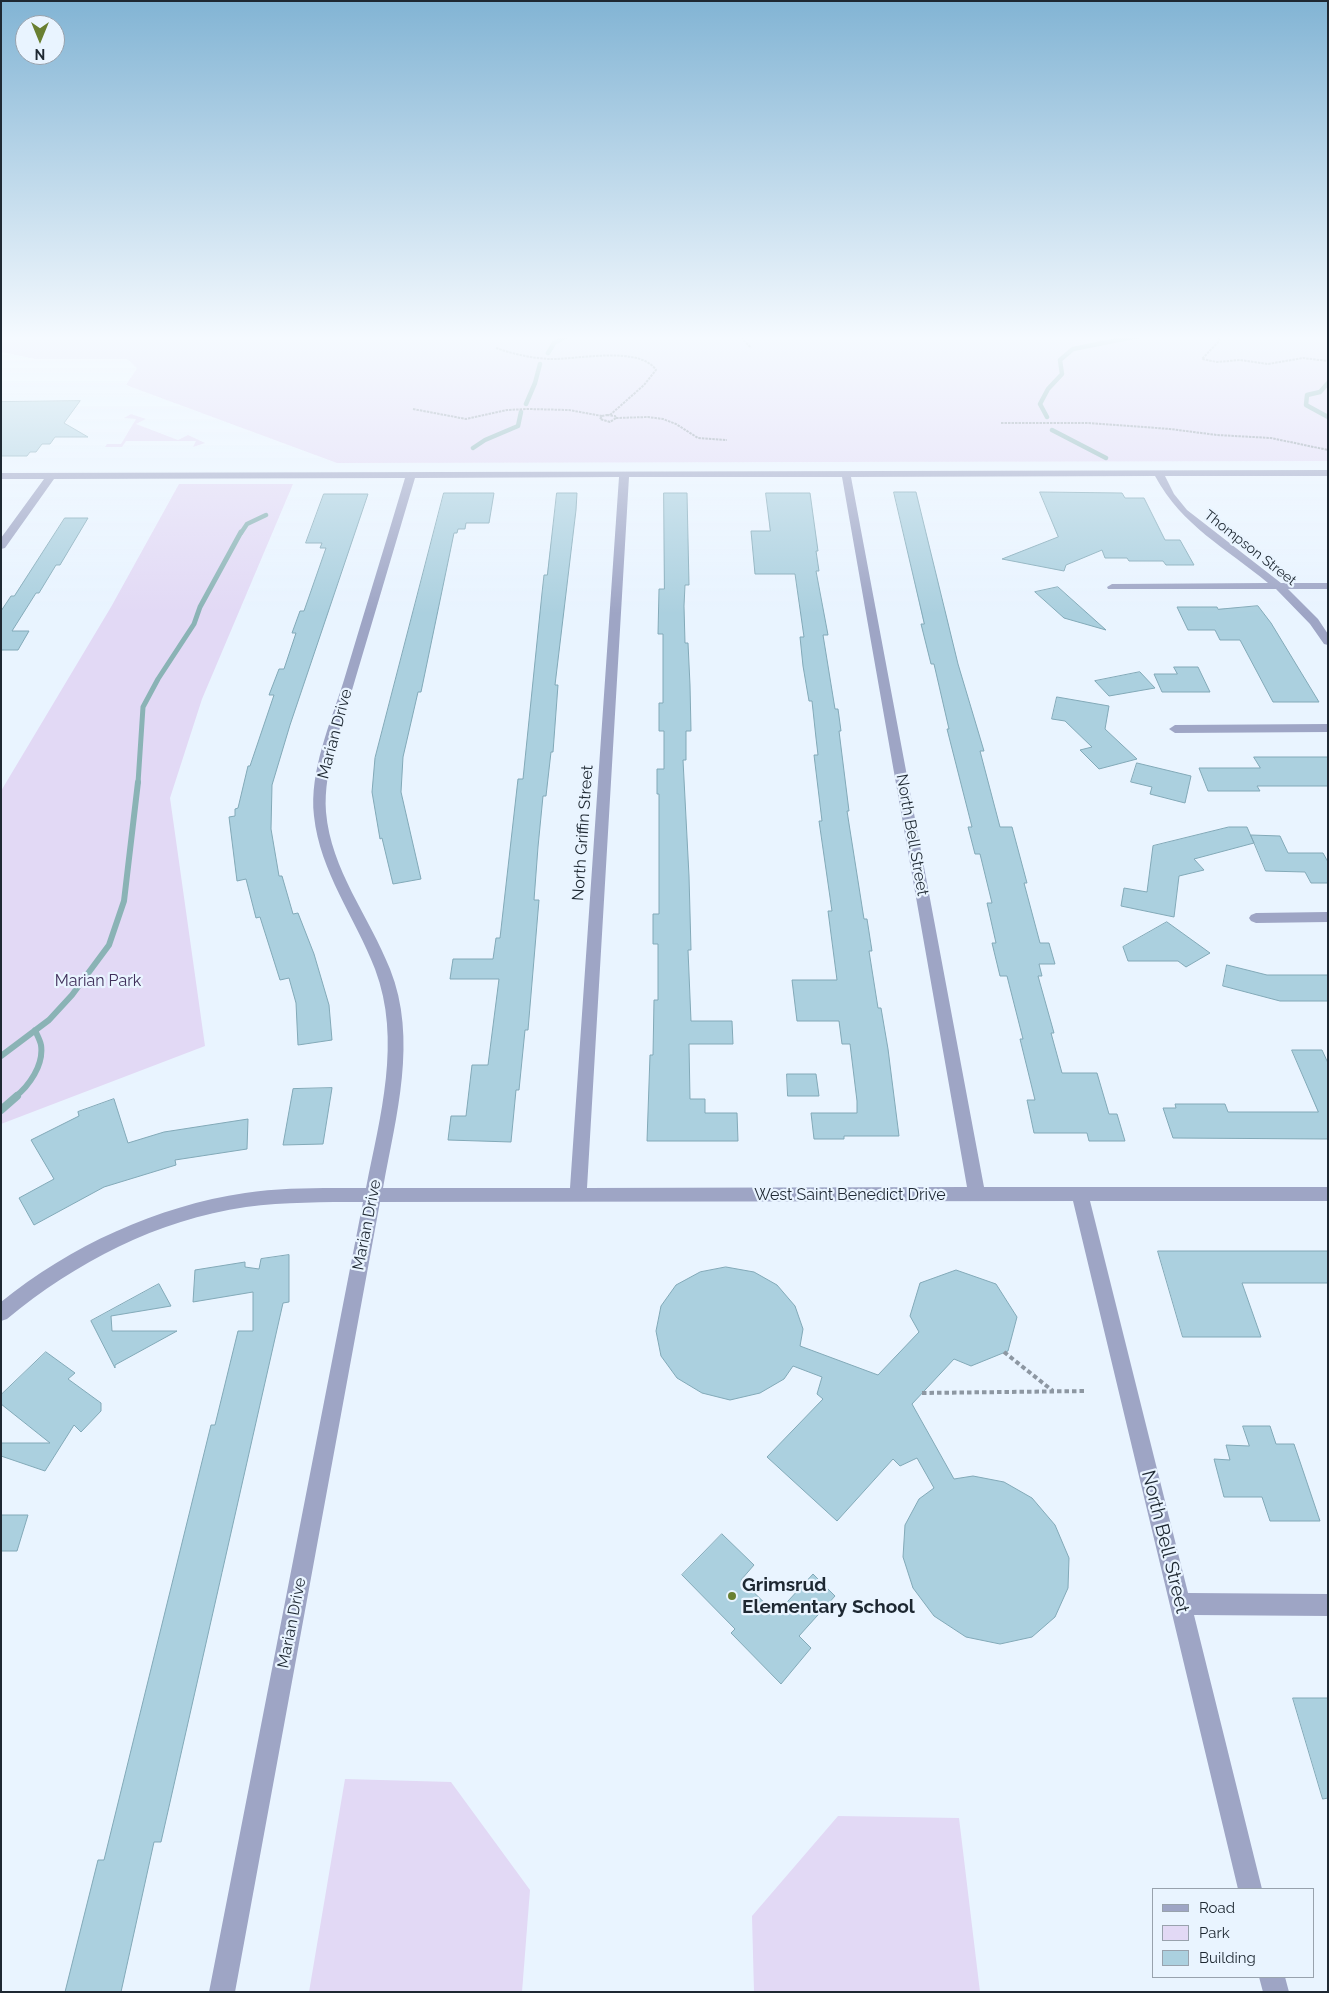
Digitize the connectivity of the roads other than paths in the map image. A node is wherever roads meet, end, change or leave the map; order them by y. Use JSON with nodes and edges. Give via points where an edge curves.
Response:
{"nodes":[{"id":1,"x":1158,"y":473,"type":"junction"},
{"id":2,"x":1328,"y":473,"type":"edge"},
{"id":3,"x":624,"y":474,"type":"junction"},
{"id":4,"x":846,"y":474,"type":"junction"},
{"id":5,"x":411,"y":475,"type":"junction"},
{"id":6,"x":1,"y":476,"type":"edge"},
{"id":7,"x":51,"y":476,"type":"junction"},
{"id":8,"x":1,"y":546,"type":"edge"},
{"id":9,"x":1278,"y":586,"type":"junction"},
{"id":10,"x":1328,"y":586,"type":"edge"},
{"id":11,"x":1112,"y":587,"type":"dead end"},
{"id":12,"x":1328,"y":642,"type":"edge"},
{"id":13,"x":1328,"y":728,"type":"edge"},
{"id":14,"x":1175,"y":729,"type":"dead end"},
{"id":15,"x":1328,"y":917,"type":"edge"},
{"id":16,"x":1256,"y":918,"type":"dead end"},
{"id":17,"x":1328,"y":1194,"type":"edge"},
{"id":18,"x":373,"y":1195,"type":"junction"},
{"id":19,"x":578,"y":1195,"type":"junction"},
{"id":20,"x":977,"y":1195,"type":"junction"},
{"id":21,"x":1080,"y":1195,"type":"junction"},
{"id":22,"x":1,"y":1313,"type":"edge"},
{"id":23,"x":1180,"y":1604,"type":"junction"},
{"id":24,"x":1328,"y":1606,"type":"edge"},
{"id":25,"x":1250,"y":1888,"type":"edge"},
{"id":26,"x":1272,"y":1978,"type":"edge"},
{"id":27,"x":222,"y":1992,"type":"edge"},
{"id":28,"x":1276,"y":1992,"type":"edge"}],
"edges":[{"from":1,"to":2,"type":"street"},
{"from":1,"to":4,"type":"street"},
{"from":1,"to":9,"type":"street","name":"Thompson Street","via":[[1184,512]]},
{"from":3,"to":4,"type":"street"},
{"from":3,"to":5,"type":"street"},
{"from":3,"to":19,"type":"street","name":"North Griffin Street"},
{"from":4,"to":20,"type":"street","name":"North Bell Street"},
{"from":5,"to":7,"type":"street"},
{"from":5,"to":18,"type":"street","name":"Marian Drive","via":[[328,751],[320,794],[320,815],[329,855],[383,972],[394,1017],[396,1042],[392,1095]]},
{"from":6,"to":7,"type":"street"},
{"from":7,"to":8,"type":"street"},
{"from":9,"to":10,"type":"street"},
{"from":9,"to":11,"type":"street"},
{"from":9,"to":12,"type":"street","name":"Thompson Street","via":[[1306,611]]},
{"from":13,"to":14,"type":"street"},
{"from":15,"to":16,"type":"street"},
{"from":17,"to":21,"type":"street","name":"West Saint Benedict Drive"},
{"from":18,"to":19,"type":"street","name":"West Saint Benedict Drive"},
{"from":18,"to":22,"type":"street","name":"West Saint Benedict Drive","via":[[267,1198],[226,1203],[185,1214],[106,1244],[72,1263]]},
{"from":18,"to":27,"type":"street","name":"Marian Drive"},
{"from":19,"to":20,"type":"street","name":"West Saint Benedict Drive"},
{"from":20,"to":21,"type":"street","name":"West Saint Benedict Drive"},
{"from":21,"to":23,"type":"street","name":"North Bell Street"},
{"from":23,"to":24,"type":"street"},
{"from":23,"to":25,"type":"street","name":"North Bell Street"},
{"from":26,"to":28,"type":"street"}]}
